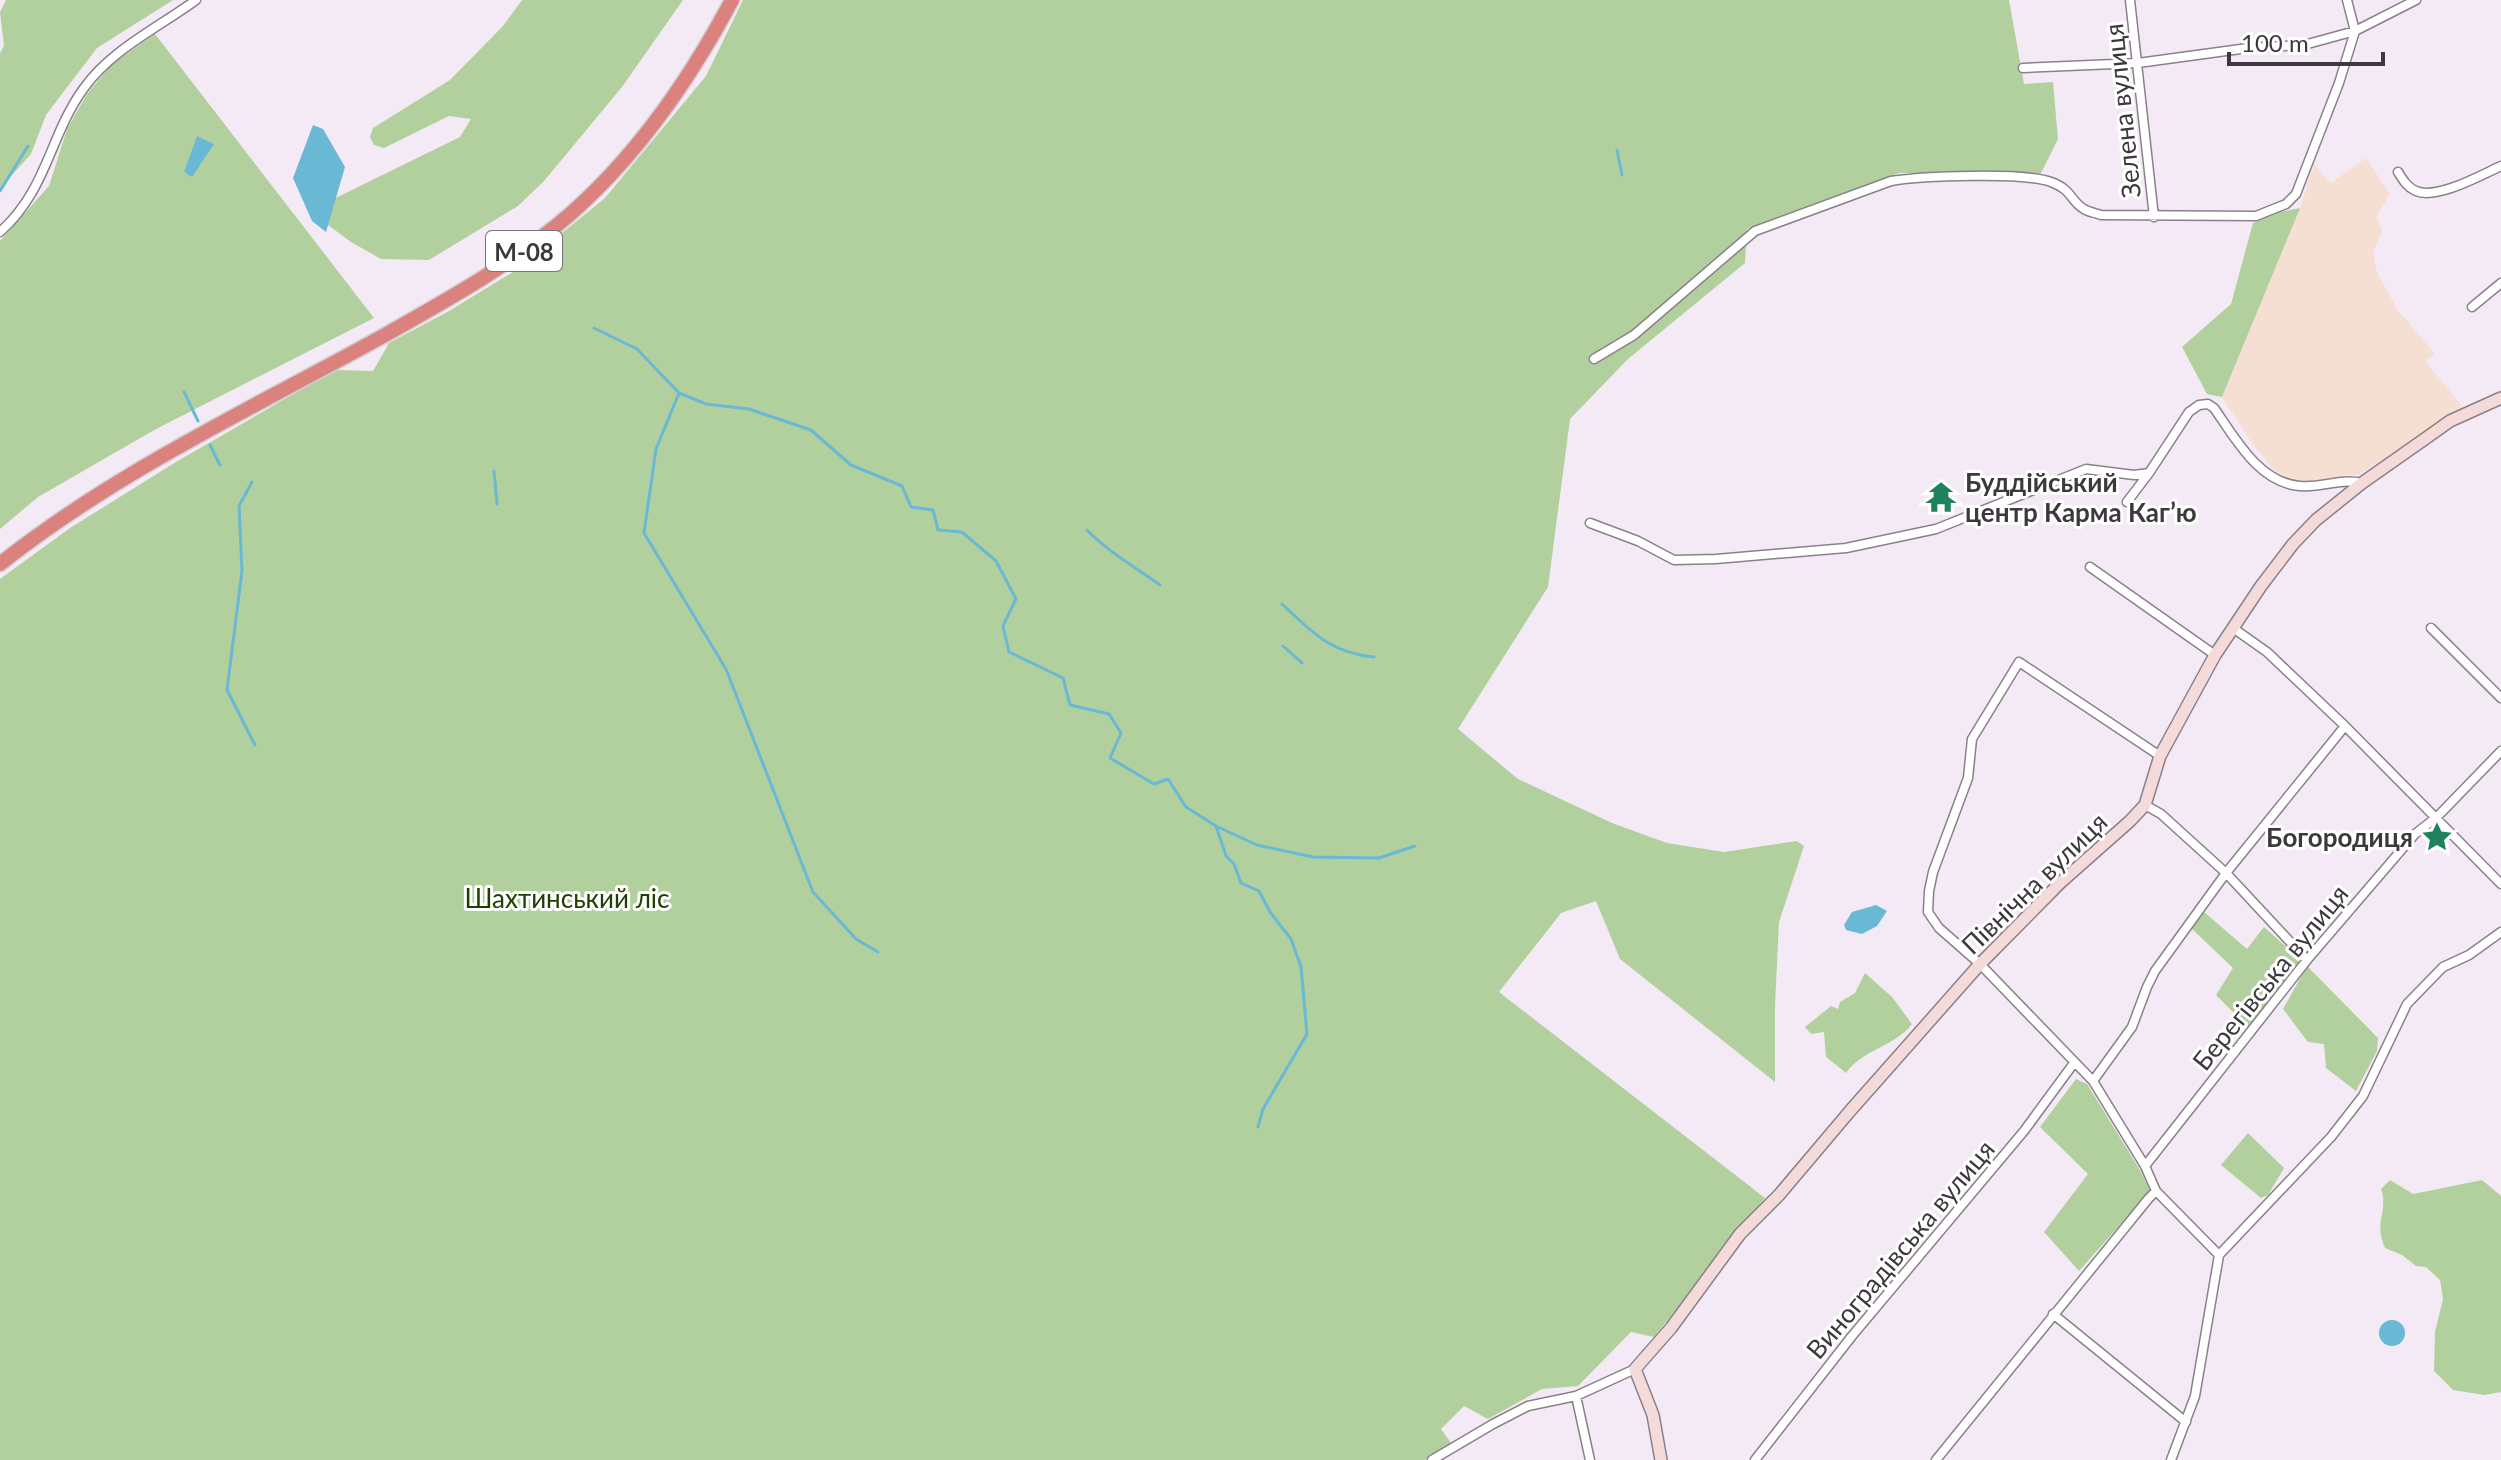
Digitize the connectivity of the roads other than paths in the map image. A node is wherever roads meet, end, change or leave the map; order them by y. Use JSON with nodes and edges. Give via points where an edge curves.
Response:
{"nodes":[{"id":1,"x":196,"y":0,"type":"edge"},
{"id":2,"x":732,"y":0,"type":"edge"},
{"id":3,"x":2130,"y":0,"type":"edge"},
{"id":4,"x":2347,"y":0,"type":"edge"},
{"id":5,"x":2416,"y":0,"type":"edge"},
{"id":6,"x":2355,"y":31,"type":"junction"},
{"id":7,"x":2138,"y":63,"type":"junction"},
{"id":8,"x":2023,"y":68,"type":"dead end"},
{"id":9,"x":2501,"y":166,"type":"edge"},
{"id":10,"x":2398,"y":172,"type":"dead end"},
{"id":11,"x":2154,"y":217,"type":"junction"},
{"id":12,"x":0,"y":232,"type":"edge"},
{"id":13,"x":2501,"y":283,"type":"edge"},
{"id":14,"x":2472,"y":307,"type":"dead end"},
{"id":15,"x":1594,"y":359,"type":"dead end"},
{"id":16,"x":2501,"y":398,"type":"edge"},
{"id":17,"x":2149,"y":473,"type":"junction"},
{"id":18,"x":2362,"y":483,"type":"junction"},
{"id":19,"x":2127,"y":502,"type":"dead end"},
{"id":20,"x":1590,"y":523,"type":"dead end"},
{"id":21,"x":0,"y":564,"type":"edge"},
{"id":22,"x":2090,"y":567,"type":"dead end"},
{"id":23,"x":2233,"y":628,"type":"junction"},
{"id":24,"x":2431,"y":628,"type":"dead end"},
{"id":25,"x":2215,"y":655,"type":"junction"},
{"id":26,"x":2501,"y":698,"type":"edge"},
{"id":27,"x":2345,"y":726,"type":"junction"},
{"id":28,"x":2501,"y":751,"type":"edge"},
{"id":29,"x":2160,"y":756,"type":"junction"},
{"id":30,"x":2145,"y":805,"type":"junction"},
{"id":31,"x":2437,"y":817,"type":"junction"},
{"id":32,"x":2226,"y":873,"type":"junction"},
{"id":33,"x":2501,"y":884,"type":"edge"},
{"id":34,"x":2501,"y":932,"type":"edge"},
{"id":35,"x":2307,"y":960,"type":"junction"},
{"id":36,"x":1980,"y":964,"type":"junction"},
{"id":37,"x":2074,"y":1063,"type":"junction"},
{"id":38,"x":2093,"y":1081,"type":"junction"},
{"id":39,"x":2145,"y":1166,"type":"junction"},
{"id":40,"x":2156,"y":1191,"type":"junction"},
{"id":41,"x":2219,"y":1255,"type":"junction"},
{"id":42,"x":2053,"y":1314,"type":"junction"},
{"id":43,"x":1635,"y":1369,"type":"junction"},
{"id":44,"x":1576,"y":1396,"type":"junction"},
{"id":45,"x":2186,"y":1422,"type":"junction"},
{"id":46,"x":1432,"y":1460,"type":"edge"},
{"id":47,"x":1590,"y":1460,"type":"edge"},
{"id":48,"x":1661,"y":1460,"type":"edge"},
{"id":49,"x":1755,"y":1460,"type":"edge"},
{"id":50,"x":1936,"y":1460,"type":"edge"},
{"id":51,"x":2171,"y":1460,"type":"edge"}],
"edges":[{"from":1,"to":12,"type":"street","via":[[108,62],[85,86],[35,189]]},
{"from":2,"to":21,"type":"highway","number":"М-08","via":[[697,61],[645,133],[593,192],[547,233],[460,293],[131,475]]},
{"from":3,"to":7,"type":"street","name":"Зелена вулиця"},
{"from":4,"to":6,"type":"street"},
{"from":5,"to":6,"type":"street"},
{"from":6,"to":7,"type":"street","via":[[2304,45]]},
{"from":6,"to":11,"type":"street","via":[[2296,194],[2286,204],[2256,216]]},
{"from":7,"to":8,"type":"street"},
{"from":7,"to":11,"type":"street","name":"Зелена вулиця"},
{"from":9,"to":10,"type":"street","via":[[2431,193],[2413,190]]},
{"from":11,"to":15,"type":"street","via":[[2082,209],[2066,188],[2046,180],[1891,181],[1755,231],[1634,335]]},
{"from":13,"to":14,"type":"street"},
{"from":16,"to":18,"type":"street","name":"Північна вулиця","via":[[2450,421]]},
{"from":17,"to":18,"type":"street","via":[[2189,412],[2208,404],[2245,452],[2276,480],[2298,486]]},
{"from":17,"to":19,"type":"street"},
{"from":17,"to":20,"type":"street","via":[[2086,469],[1936,529],[1846,548],[1674,560]]},
{"from":18,"to":23,"type":"street","name":"Північна вулиця","via":[[2293,544]]},
{"from":22,"to":25,"type":"street"},
{"from":23,"to":25,"type":"street","name":"Північна вулиця"},
{"from":23,"to":27,"type":"street","via":[[2267,652]]},
{"from":24,"to":26,"type":"street"},
{"from":25,"to":29,"type":"street","name":"Північна вулиця"},
{"from":27,"to":31,"type":"street"},
{"from":27,"to":32,"type":"street"},
{"from":28,"to":31,"type":"street","name":"Берегівська вулиця"},
{"from":29,"to":30,"type":"street","name":"Північна вулиця"},
{"from":29,"to":36,"type":"street","via":[[2019,662],[1972,739],[1968,778],[1929,891],[1928,912],[1939,928]]},
{"from":30,"to":32,"type":"street"},
{"from":30,"to":36,"type":"street","name":"Північна вулиця"},
{"from":31,"to":33,"type":"street"},
{"from":31,"to":35,"type":"street","name":"Берегівська вулиця","via":[[2415,834]]},
{"from":32,"to":35,"type":"street"},
{"from":32,"to":38,"type":"street","via":[[2155,971],[2132,1027]]},
{"from":34,"to":41,"type":"street","via":[[2443,967],[2407,1004],[2363,1096]]},
{"from":35,"to":39,"type":"street","name":"Берегівська вулиця"},
{"from":36,"to":37,"type":"street"},
{"from":36,"to":43,"type":"street","name":"Північна вулиця","via":[[1740,1234]]},
{"from":37,"to":38,"type":"street"},
{"from":37,"to":49,"type":"street","name":"Виноградівська вулиця"},
{"from":38,"to":39,"type":"street"},
{"from":39,"to":40,"type":"street"},
{"from":40,"to":41,"type":"street"},
{"from":40,"to":42,"type":"street"},
{"from":41,"to":45,"type":"street"},
{"from":42,"to":45,"type":"street"},
{"from":42,"to":50,"type":"street"},
{"from":43,"to":44,"type":"street","name":"Північна вулиця"},
{"from":43,"to":48,"type":"street","via":[[1653,1415]]},
{"from":44,"to":46,"type":"street","name":"Північна вулиця","via":[[1528,1406]]},
{"from":44,"to":47,"type":"street"},
{"from":45,"to":51,"type":"street"}]}
